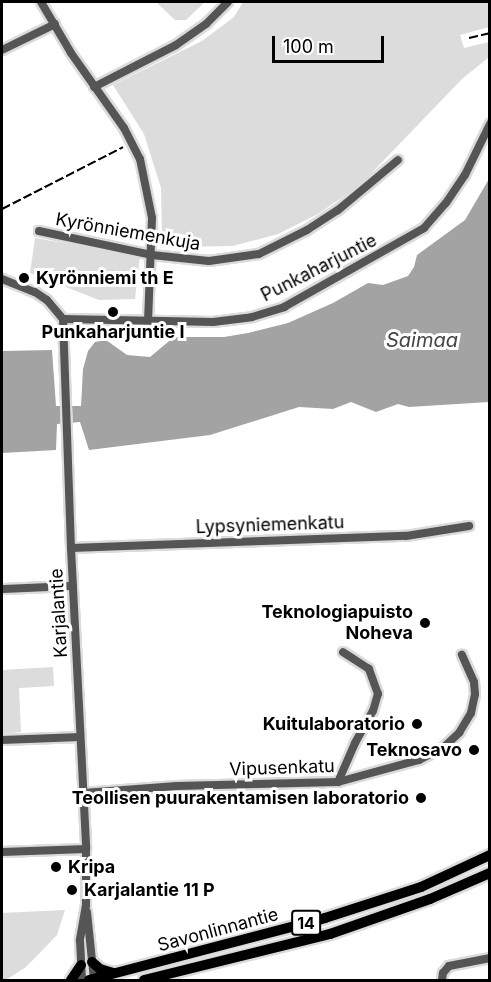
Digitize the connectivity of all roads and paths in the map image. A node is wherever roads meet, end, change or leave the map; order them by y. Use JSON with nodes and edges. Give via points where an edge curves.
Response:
{"nodes":[{"id":1,"x":41,"y":2,"type":"edge"},
{"id":2,"x":228,"y":2,"type":"edge"},
{"id":3,"x":56,"y":24,"type":"junction"},
{"id":4,"x":2,"y":50,"type":"edge"},
{"id":5,"x":94,"y":87,"type":"junction"},
{"id":6,"x":489,"y":124,"type":"edge"},
{"id":7,"x":398,"y":160,"type":"dead end"},
{"id":8,"x":39,"y":231,"type":"dead end"},
{"id":9,"x":152,"y":255,"type":"junction"},
{"id":10,"x":2,"y":279,"type":"edge"},
{"id":11,"x":63,"y":319,"type":"junction"},
{"id":12,"x":148,"y":320,"type":"junction"},
{"id":13,"x":469,"y":526,"type":"dead end"},
{"id":14,"x":71,"y":548,"type":"junction"},
{"id":15,"x":73,"y":586,"type":"junction"},
{"id":16,"x":2,"y":589,"type":"edge"},
{"id":17,"x":343,"y":652,"type":"dead end"},
{"id":18,"x":462,"y":655,"type":"dead end"},
{"id":19,"x":80,"y":737,"type":"junction"},
{"id":20,"x":2,"y":740,"type":"edge"},
{"id":21,"x":338,"y":782,"type":"junction"},
{"id":22,"x":83,"y":793,"type":"junction"},
{"id":23,"x":86,"y":849,"type":"junction"},
{"id":24,"x":2,"y":852,"type":"edge"},
{"id":25,"x":489,"y":855,"type":"edge"},
{"id":26,"x":489,"y":873,"type":"edge"},
{"id":27,"x":86,"y":905,"type":"junction"},
{"id":28,"x":489,"y":958,"type":"edge"},
{"id":29,"x":92,"y":962,"type":"junction"},
{"id":30,"x":81,"y":965,"type":"junction"},
{"id":31,"x":116,"y":974,"type":"junction"},
{"id":32,"x":92,"y":980,"type":"edge"},
{"id":33,"x":71,"y":981,"type":"edge"},
{"id":34,"x":82,"y":981,"type":"edge"},
{"id":35,"x":144,"y":981,"type":"edge"},
{"id":36,"x":442,"y":981,"type":"edge"}],
"edges":[{"from":1,"to":3,"type":"street"},
{"from":2,"to":5,"type":"street","via":[[176,45]]},
{"from":3,"to":4,"type":"street"},
{"from":3,"to":5,"type":"street"},
{"from":5,"to":9,"type":"street","via":[[124,128],[140,159],[149,192]]},
{"from":6,"to":12,"type":"street","name":"Punkaharjuntie","via":[[446,203],[424,228],[398,244],[284,307],[252,317],[213,322]]},
{"from":7,"to":9,"type":"street","name":"Kyrönniemenkuja","via":[[338,210],[259,254],[209,261]]},
{"from":8,"to":9,"type":"street","name":"Kyrönniemenkuja"},
{"from":9,"to":12,"type":"street"},
{"from":10,"to":11,"type":"street","via":[[36,292]]},
{"from":11,"to":12,"type":"street","name":"Punkaharjuntie"},
{"from":11,"to":14,"type":"street","name":"Karjalantie"},
{"from":13,"to":14,"type":"street","name":"Lypsyniemenkatu","via":[[406,536]]},
{"from":14,"to":15,"type":"street","name":"Karjalantie"},
{"from":15,"to":16,"type":"street"},
{"from":15,"to":19,"type":"street","name":"Karjalantie"},
{"from":17,"to":21,"type":"street","via":[[369,669],[378,694]]},
{"from":18,"to":21,"type":"street","name":"Vipusenkatu","via":[[475,694],[471,713],[459,733],[444,747],[419,760]]},
{"from":19,"to":20,"type":"street"},
{"from":19,"to":22,"type":"street","name":"Karjalantie"},
{"from":21,"to":22,"type":"street","name":"Vipusenkatu"},
{"from":22,"to":23,"type":"street","name":"Karjalantie"},
{"from":23,"to":24,"type":"street"},
{"from":23,"to":27,"type":"street","name":"Karjalantie"},
{"from":25,"to":31,"type":"highway","name":"Savonlinnantie","number":"14","via":[[422,887],[325,918]]},
{"from":26,"to":35,"type":"highway","name":"Savonlinnantie","number":"14","via":[[430,899],[330,934]]},
{"from":27,"to":29,"type":"street","name":"Karjalantie"},
{"from":27,"to":30,"type":"street","name":"Karjalantie","via":[[80,940]]},
{"from":28,"to":36,"type":"street","via":[[449,966]]},
{"from":29,"to":31,"type":"highway","via":[[104,972]]},
{"from":29,"to":32,"type":"street","name":"Karjalantie"},
{"from":30,"to":33,"type":"highway"},
{"from":30,"to":34,"type":"street","name":"Karjalantie"},
{"from":31,"to":32,"type":"highway","name":"Savonlinnantie","number":"14"}]}
